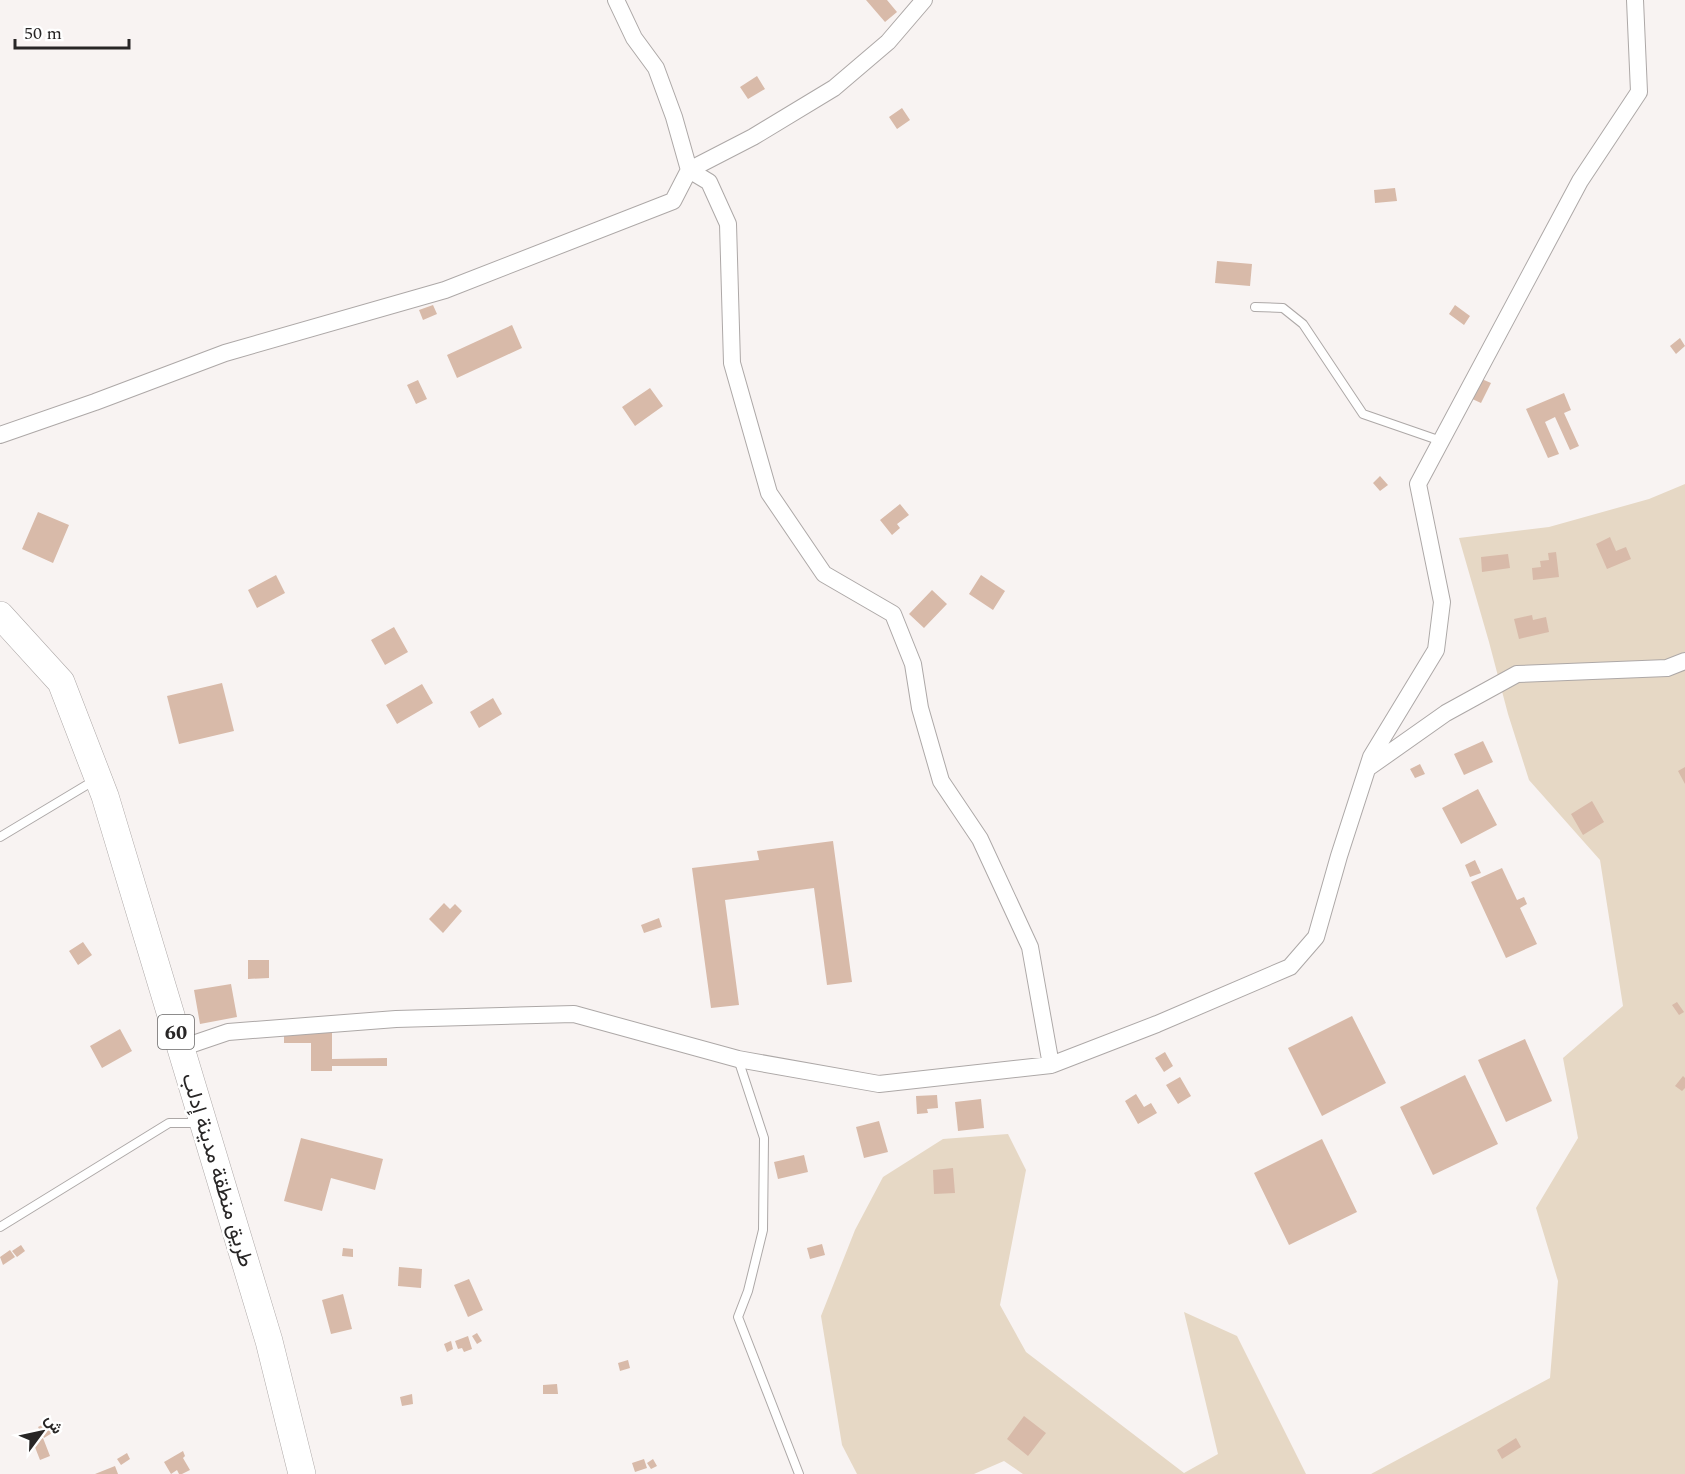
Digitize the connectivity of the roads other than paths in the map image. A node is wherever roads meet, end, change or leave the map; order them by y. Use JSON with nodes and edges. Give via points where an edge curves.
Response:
{"nodes":[{"id":1,"x":616,"y":0,"type":"edge"},
{"id":2,"x":924,"y":0,"type":"edge"},
{"id":3,"x":1635,"y":0,"type":"edge"},
{"id":4,"x":689,"y":170,"type":"junction"},
{"id":5,"x":1255,"y":307,"type":"dead end"},
{"id":6,"x":0,"y":435,"type":"edge"},
{"id":7,"x":1441,"y":441,"type":"junction"},
{"id":8,"x":0,"y":615,"type":"edge"},
{"id":9,"x":1685,"y":661,"type":"edge"},
{"id":10,"x":1368,"y":768,"type":"junction"},
{"id":11,"x":98,"y":778,"type":"junction"},
{"id":12,"x":0,"y":837,"type":"edge"},
{"id":13,"x":181,"y":1048,"type":"junction"},
{"id":14,"x":738,"y":1059,"type":"junction"},
{"id":15,"x":1051,"y":1065,"type":"junction"},
{"id":16,"x":204,"y":1123,"type":"junction"},
{"id":17,"x":0,"y":1227,"type":"edge"},
{"id":18,"x":302,"y":1474,"type":"edge"},
{"id":19,"x":799,"y":1474,"type":"edge"}],
"edges":[{"from":1,"to":4,"type":"street","via":[[634,38],[656,68]]},
{"from":2,"to":4,"type":"street","via":[[888,42],[834,88]]},
{"from":3,"to":7,"type":"street","via":[[1639,92],[1580,181]]},
{"from":4,"to":6,"type":"street","via":[[673,201],[445,290],[225,353]]},
{"from":4,"to":15,"type":"street","via":[[709,183],[728,224],[732,363],[769,493],[824,574],[893,614],[913,664],[920,708],[941,781],[980,839],[1030,947]]},
{"from":5,"to":7,"type":"lane","via":[[1283,308],[1303,324],[1363,414]]},
{"from":7,"to":10,"type":"street","via":[[1418,484],[1442,602],[1436,650]]},
{"from":8,"to":11,"type":"main road","name":"طريق منطقة مدينة إدلب","number":"60","via":[[61,682]]},
{"from":9,"to":10,"type":"street","via":[[1667,668],[1517,674],[1446,713]]},
{"from":10,"to":15,"type":"street","via":[[1316,937],[1290,967]]},
{"from":11,"to":12,"type":"lane"},
{"from":11,"to":13,"type":"main road","name":"طريق منطقة مدينة إدلب","number":"60"},
{"from":13,"to":14,"type":"street","via":[[228,1032],[396,1019],[574,1014]]},
{"from":13,"to":16,"type":"main road","name":"طريق منطقة مدينة إدلب","number":"60"},
{"from":14,"to":15,"type":"street","via":[[879,1084]]},
{"from":14,"to":19,"type":"lane","via":[[764,1138],[763,1230],[738,1317]]},
{"from":16,"to":17,"type":"lane","via":[[170,1123]]},
{"from":16,"to":18,"type":"main road","name":"طريق منطقة مدينة إدلب","number":"60","via":[[269,1341]]}]}
